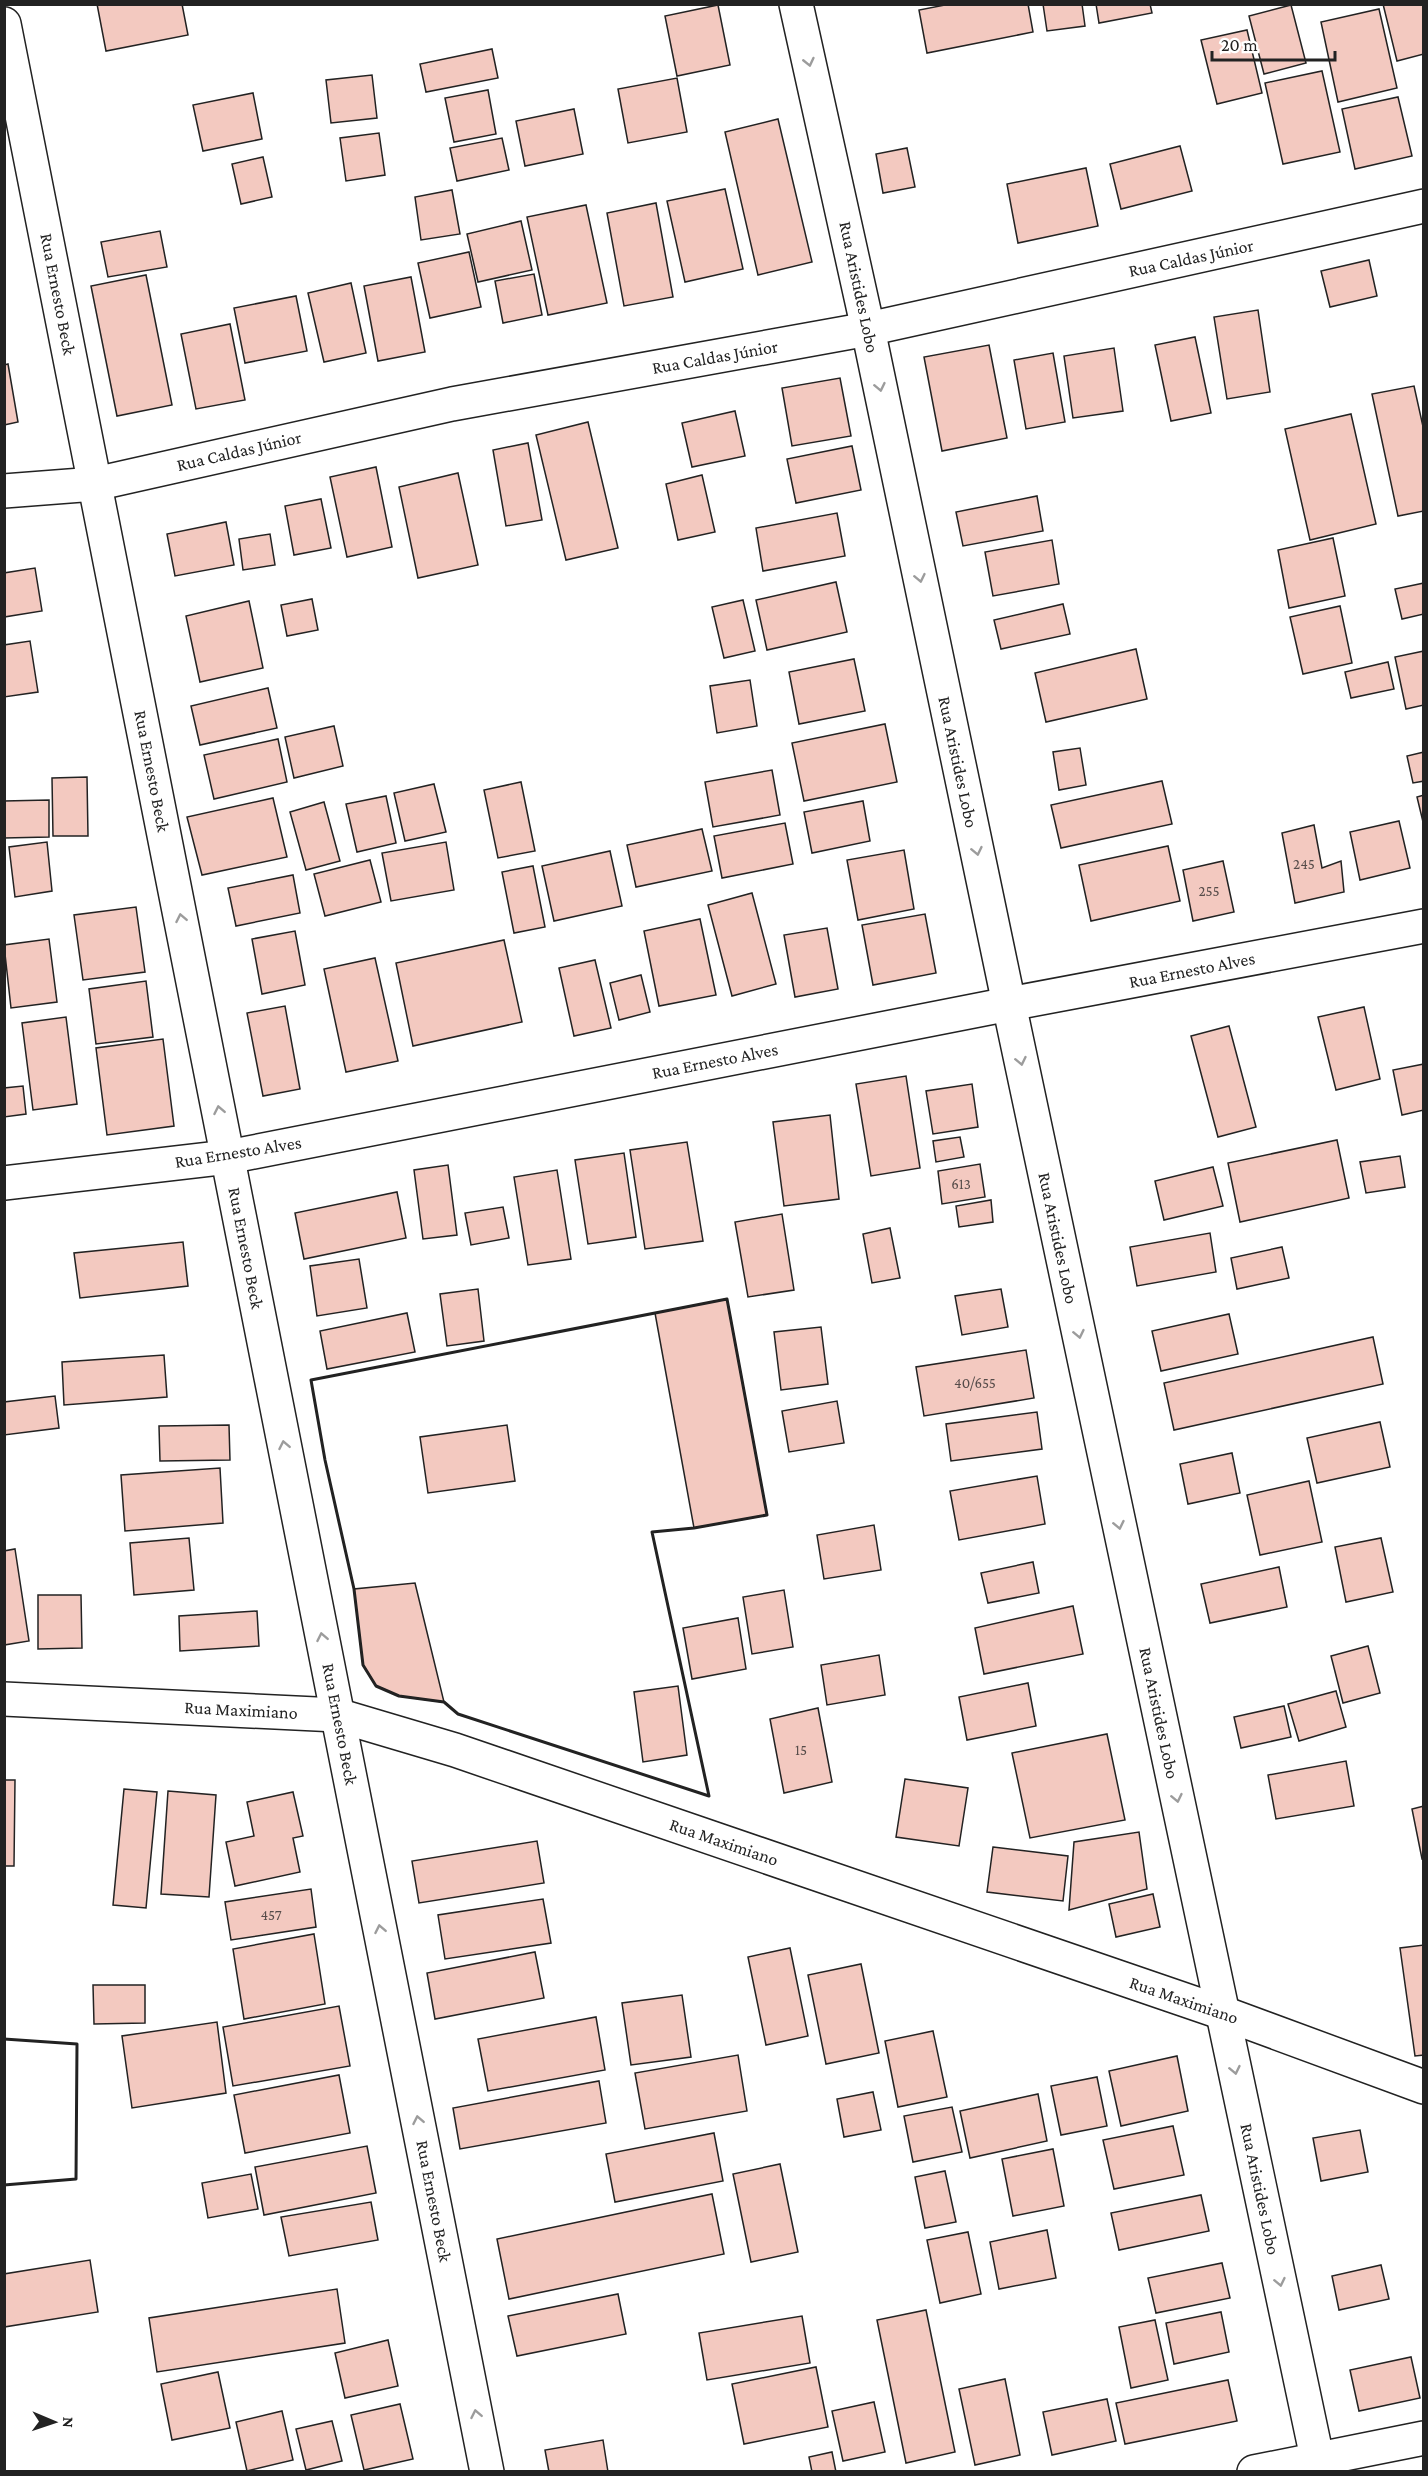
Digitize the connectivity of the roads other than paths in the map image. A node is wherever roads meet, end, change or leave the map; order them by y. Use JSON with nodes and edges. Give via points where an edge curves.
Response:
{"nodes":[{"id":1,"x":796,"y":4,"type":"edge"},
{"id":2,"x":4,"y":24,"type":"edge"},
{"id":3,"x":1424,"y":206,"type":"edge"},
{"id":4,"x":868,"y":329,"type":"junction"},
{"id":5,"x":95,"y":484,"type":"junction"},
{"id":6,"x":4,"y":491,"type":"edge"},
{"id":7,"x":1424,"y":926,"type":"edge"},
{"id":8,"x":1009,"y":1004,"type":"junction"},
{"id":9,"x":228,"y":1157,"type":"junction"},
{"id":10,"x":4,"y":1183,"type":"edge"},
{"id":11,"x":4,"y":1699,"type":"edge"},
{"id":12,"x":337,"y":1715,"type":"junction"},
{"id":13,"x":1223,"y":2013,"type":"junction"},
{"id":14,"x":1424,"y":2087,"type":"edge"},
{"id":15,"x":1424,"y":2438,"type":"edge"},
{"id":16,"x":1319,"y":2465,"type":"edge"},
{"id":17,"x":487,"y":2472,"type":"edge"},
{"id":18,"x":1254,"y":2472,"type":"edge"}],
"edges":[{"from":1,"to":4,"type":"street","name":"Rua Aristides Lobo","one_way":true},
{"from":2,"to":5,"type":"street","name":"Rua Ernesto Beck"},
{"from":3,"to":4,"type":"street","name":"Rua Caldas Júnior"},
{"from":4,"to":5,"type":"street","name":"Rua Caldas Júnior","via":[[452,404]]},
{"from":4,"to":8,"type":"street","name":"Rua Aristides Lobo","one_way":true},
{"from":5,"to":6,"type":"street","name":"Rua Caldas Júnior"},
{"from":9,"to":5,"type":"street","name":"Rua Ernesto Beck","one_way":true},
{"from":7,"to":8,"type":"street","name":"Rua Ernesto Alves"},
{"from":8,"to":9,"type":"street","name":"Rua Ernesto Alves"},
{"from":8,"to":13,"type":"street","name":"Rua Aristides Lobo","one_way":true},
{"from":9,"to":10,"type":"street","name":"Rua Ernesto Alves"},
{"from":12,"to":9,"type":"street","name":"Rua Ernesto Beck","one_way":true},
{"from":11,"to":12,"type":"street","name":"Rua Maximiano"},
{"from":12,"to":13,"type":"street","name":"Rua Maximiano","via":[[466,1754]]},
{"from":17,"to":12,"type":"street","name":"Rua Ernesto Beck","one_way":true},
{"from":13,"to":14,"type":"street","name":"Rua Maximiano"},
{"from":13,"to":16,"type":"street","name":"Rua Aristides Lobo","one_way":true},
{"from":15,"to":16,"type":"street"},
{"from":16,"to":18,"type":"street"}]}
